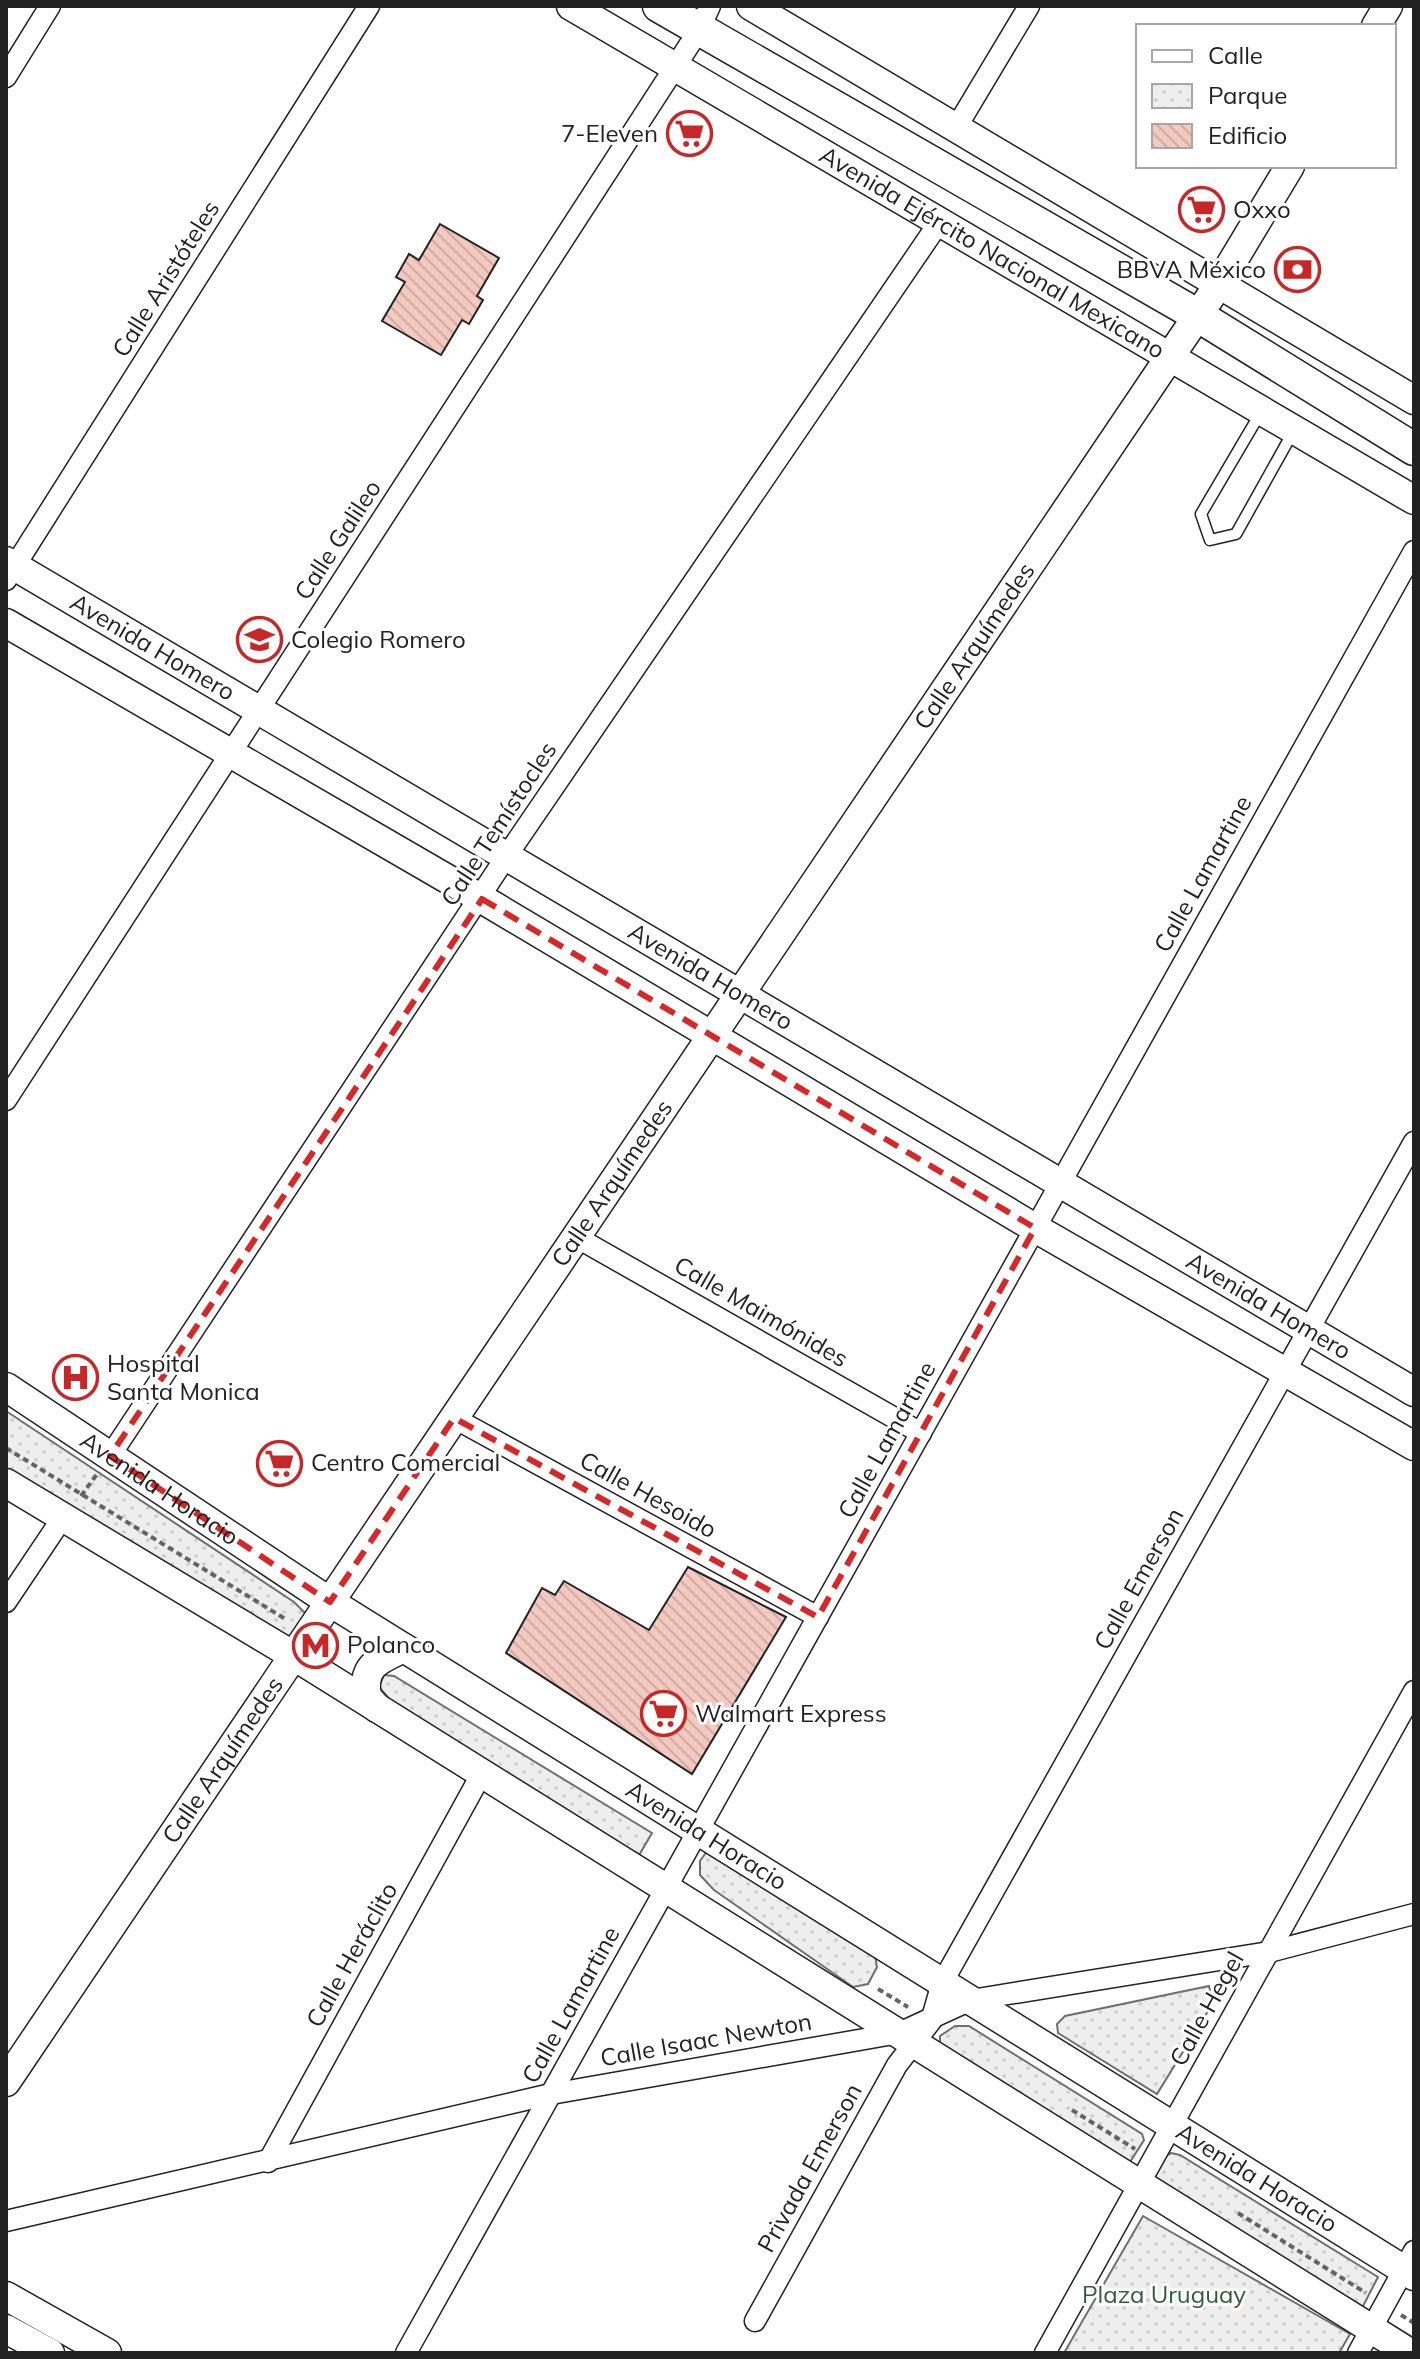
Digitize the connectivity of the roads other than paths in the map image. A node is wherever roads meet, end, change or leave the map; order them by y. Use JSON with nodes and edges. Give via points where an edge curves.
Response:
{"nodes":[{"id":1,"x":50,"y":6,"type":"edge"},
{"id":2,"x":369,"y":6,"type":"edge"},
{"id":3,"x":571,"y":6,"type":"edge"},
{"id":4,"x":659,"y":6,"type":"edge"},
{"id":5,"x":751,"y":6,"type":"edge"},
{"id":6,"x":1029,"y":6,"type":"edge"},
{"id":7,"x":1388,"y":6,"type":"edge"},
{"id":8,"x":704,"y":18,"type":"edge"},
{"id":9,"x":1377,"y":24,"type":"edge"},
{"id":10,"x":675,"y":67,"type":"junction"},
{"id":11,"x":6,"y":77,"type":"edge"},
{"id":12,"x":956,"y":128,"type":"junction"},
{"id":13,"x":1289,"y":168,"type":"edge"},
{"id":14,"x":938,"y":224,"type":"junction"},
{"id":15,"x":1219,"y":284,"type":"junction"},
{"id":16,"x":1197,"y":315,"type":"junction"},
{"id":17,"x":1169,"y":356,"type":"junction"},
{"id":18,"x":1414,"y":400,"type":"edge"},
{"id":19,"x":1262,"y":412,"type":"junction"},
{"id":20,"x":1294,"y":431,"type":"junction"},
{"id":21,"x":1414,"y":449,"type":"edge"},
{"id":22,"x":1414,"y":500,"type":"edge"},
{"id":23,"x":1414,"y":551,"type":"edge"},
{"id":24,"x":9,"y":569,"type":"edge"},
{"id":25,"x":6,"y":623,"type":"edge"},
{"id":26,"x":258,"y":712,"type":"junction"},
{"id":27,"x":231,"y":755,"type":"junction"},
{"id":28,"x":506,"y":857,"type":"junction"},
{"id":29,"x":482,"y":899,"type":"junction"},
{"id":30,"x":740,"y":996,"type":"junction"},
{"id":31,"x":713,"y":1036,"type":"junction"},
{"id":32,"x":6,"y":1100,"type":"edge"},
{"id":33,"x":1414,"y":1142,"type":"edge"},
{"id":34,"x":1060,"y":1182,"type":"junction"},
{"id":35,"x":1035,"y":1228,"type":"junction"},
{"id":36,"x":576,"y":1237,"type":"junction"},
{"id":37,"x":1309,"y":1330,"type":"junction"},
{"id":38,"x":1285,"y":1371,"type":"junction"},
{"id":39,"x":6,"y":1387,"type":"edge"},
{"id":40,"x":1414,"y":1392,"type":"edge"},
{"id":41,"x":454,"y":1418,"type":"junction"},
{"id":42,"x":921,"y":1433,"type":"junction"},
{"id":43,"x":1414,"y":1446,"type":"edge"},
{"id":44,"x":110,"y":1456,"type":"junction"},
{"id":45,"x":6,"y":1483,"type":"edge"},
{"id":46,"x":63,"y":1517,"type":"junction"},
{"id":47,"x":6,"y":1602,"type":"edge"},
{"id":48,"x":330,"y":1602,"type":"junction"},
{"id":49,"x":818,"y":1617,"type":"junction"},
{"id":50,"x":404,"y":1648,"type":"junction"},
{"id":51,"x":294,"y":1656,"type":"junction"},
{"id":52,"x":1414,"y":1691,"type":"edge"},
{"id":53,"x":377,"y":1708,"type":"junction"},
{"id":54,"x":482,"y":1773,"type":"junction"},
{"id":55,"x":698,"y":1831,"type":"junction"},
{"id":56,"x":666,"y":1888,"type":"junction"},
{"id":57,"x":1414,"y":1914,"type":"edge"},
{"id":58,"x":1269,"y":1952,"type":"junction"},
{"id":59,"x":942,"y":1983,"type":"junction"},
{"id":60,"x":971,"y":2000,"type":"junction"},
{"id":61,"x":914,"y":2032,"type":"junction"},
{"id":62,"x":6,"y":2082,"type":"edge"},
{"id":63,"x":551,"y":2094,"type":"junction"},
{"id":64,"x":1172,"y":2125,"type":"junction"},
{"id":65,"x":268,"y":2162,"type":"junction"},
{"id":66,"x":1139,"y":2183,"type":"junction"},
{"id":67,"x":6,"y":2221,"type":"edge"},
{"id":68,"x":1411,"y":2266,"type":"edge"},
{"id":69,"x":6,"y":2296,"type":"edge"},
{"id":70,"x":755,"y":2321,"type":"dead end"},
{"id":71,"x":6,"y":2329,"type":"edge"},
{"id":72,"x":1364,"y":2341,"type":"edge"},
{"id":73,"x":50,"y":2353,"type":"edge"},
{"id":74,"x":107,"y":2353,"type":"edge"},
{"id":75,"x":406,"y":2353,"type":"edge"},
{"id":76,"x":1045,"y":2353,"type":"edge"},
{"id":77,"x":1410,"y":2353,"type":"edge"}],
"edges":[{"from":1,"to":11,"type":"street"},
{"from":2,"to":24,"type":"street","name":"Calle Aristóteles"},
{"from":3,"to":10,"type":"street","name":"Avenida Ejército Nacional Mexicano"},
{"from":4,"to":8,"type":"main road","name":"Avenida Ejército Nacional Mexicano"},
{"from":5,"to":12,"type":"street"},
{"from":6,"to":12,"type":"street"},
{"from":7,"to":9,"type":"street"},
{"from":8,"to":10,"type":"street","name":"Calle Galileo"},
{"from":8,"to":16,"type":"main road","name":"Avenida Ejército Nacional Mexicano"},
{"from":10,"to":14,"type":"street","name":"Avenida Ejército Nacional Mexicano"},
{"from":10,"to":26,"type":"street","name":"Calle Galileo"},
{"from":12,"to":15,"type":"street"},
{"from":13,"to":15,"type":"street","name":"Calle Arquímedes"},
{"from":14,"to":17,"type":"street","name":"Avenida Ejército Nacional Mexicano"},
{"from":14,"to":28,"type":"street","name":"Calle Temístocles"},
{"from":15,"to":16,"type":"street","name":"Calle Arquímedes"},
{"from":15,"to":18,"type":"street"},
{"from":16,"to":17,"type":"street","name":"Calle Arquímedes"},
{"from":16,"to":21,"type":"main road","name":"Avenida Ejército Nacional Mexicano"},
{"from":17,"to":19,"type":"street","name":"Avenida Ejército Nacional Mexicano"},
{"from":17,"to":30,"type":"street","name":"Calle Arquímedes"},
{"from":19,"to":20,"type":"street","name":"Avenida Ejército Nacional Mexicano"},
{"from":19,"to":20,"type":"lane","via":[[1201,514],[1210,540],[1236,534]]},
{"from":20,"to":22,"type":"street","name":"Avenida Ejército Nacional Mexicano"},
{"from":23,"to":34,"type":"street","name":"Calle Lamartine"},
{"from":24,"to":26,"type":"street","name":"Avenida Homero"},
{"from":25,"to":27,"type":"street","name":"Avenida Homero"},
{"from":26,"to":27,"type":"street","name":"Calle Galileo"},
{"from":26,"to":28,"type":"street","name":"Avenida Homero"},
{"from":27,"to":29,"type":"street","name":"Avenida Homero"},
{"from":27,"to":32,"type":"street","name":"Calle Galileo"},
{"from":28,"to":29,"type":"street","name":"Calle Temístocles"},
{"from":28,"to":30,"type":"street","name":"Avenida Homero"},
{"from":29,"to":31,"type":"street","name":"Avenida Homero"},
{"from":29,"to":44,"type":"street","name":"Calle Temístocles"},
{"from":30,"to":31,"type":"street","name":"Calle Arquímedes"},
{"from":30,"to":34,"type":"street","name":"Avenida Homero"},
{"from":31,"to":35,"type":"street","name":"Avenida Homero"},
{"from":31,"to":36,"type":"street","name":"Calle Arquímedes"},
{"from":33,"to":37,"type":"street","name":"Calle Emerson"},
{"from":34,"to":35,"type":"street","name":"Calle Lamartine"},
{"from":34,"to":37,"type":"street","name":"Avenida Homero"},
{"from":35,"to":38,"type":"street","name":"Avenida Homero"},
{"from":35,"to":42,"type":"street","name":"Calle Lamartine"},
{"from":36,"to":41,"type":"street","name":"Calle Arquímedes"},
{"from":36,"to":42,"type":"street","name":"Calle Maimónides"},
{"from":37,"to":38,"type":"street","name":"Calle Emerson"},
{"from":37,"to":40,"type":"street","name":"Avenida Homero"},
{"from":38,"to":43,"type":"street","name":"Avenida Homero"},
{"from":38,"to":59,"type":"street","name":"Calle Emerson"},
{"from":39,"to":44,"type":"street","name":"Avenida Horacio"},
{"from":41,"to":48,"type":"street","name":"Calle Arquímedes"},
{"from":41,"to":49,"type":"street","name":"Calle Hesoido"},
{"from":42,"to":49,"type":"street","name":"Calle Lamartine"},
{"from":44,"to":48,"type":"street","name":"Avenida Horacio"},
{"from":45,"to":46,"type":"street"},
{"from":46,"to":47,"type":"street"},
{"from":46,"to":51,"type":"street"},
{"from":48,"to":50,"type":"street","name":"Avenida Horacio"},
{"from":48,"to":51,"type":"street","name":"Calle Arquímedes"},
{"from":49,"to":55,"type":"street","name":"Calle Lamartine"},
{"from":50,"to":53,"type":"street","via":[[367,1671],[367,1697]]},
{"from":50,"to":55,"type":"street","name":"Avenida Horacio"},
{"from":51,"to":53,"type":"street"},
{"from":51,"to":62,"type":"street","name":"Calle Arquímedes"},
{"from":52,"to":58,"type":"street","name":"Calle Hegel"},
{"from":53,"to":54,"type":"street"},
{"from":54,"to":56,"type":"street"},
{"from":54,"to":65,"type":"street","name":"Calle Heráclito"},
{"from":55,"to":56,"type":"street","name":"Calle Lamartine"},
{"from":55,"to":59,"type":"street","name":"Avenida Horacio"},
{"from":56,"to":61,"type":"street"},
{"from":56,"to":63,"type":"street","name":"Calle Lamartine"},
{"from":57,"to":58,"type":"street","name":"Calle Isaac Newton"},
{"from":58,"to":60,"type":"street","name":"Calle Isaac Newton"},
{"from":58,"to":64,"type":"street","name":"Calle Hegel"},
{"from":59,"to":60,"type":"street","name":"Avenida Horacio"},
{"from":59,"to":61,"type":"street","name":"Calle Emerson"},
{"from":60,"to":61,"type":"street","name":"Calle Isaac Newton"},
{"from":60,"to":64,"type":"street","name":"Avenida Horacio"},
{"from":61,"to":63,"type":"street","name":"Calle Isaac Newton"},
{"from":61,"to":66,"type":"street"},
{"from":61,"to":70,"type":"street","name":"Privada Emerson"},
{"from":63,"to":65,"type":"street","name":"Calle Isaac Newton"},
{"from":63,"to":75,"type":"street","name":"Calle Lamartine"},
{"from":64,"to":66,"type":"street","name":"Calle Hegel"},
{"from":64,"to":68,"type":"street","name":"Avenida Horacio"},
{"from":65,"to":67,"type":"street","name":"Calle Isaac Newton"},
{"from":66,"to":72,"type":"street"},
{"from":66,"to":76,"type":"street","name":"Calle Hegel"},
{"from":68,"to":72,"type":"street"},
{"from":69,"to":74,"type":"street"},
{"from":71,"to":73,"type":"street"},
{"from":72,"to":77,"type":"street"}]}
